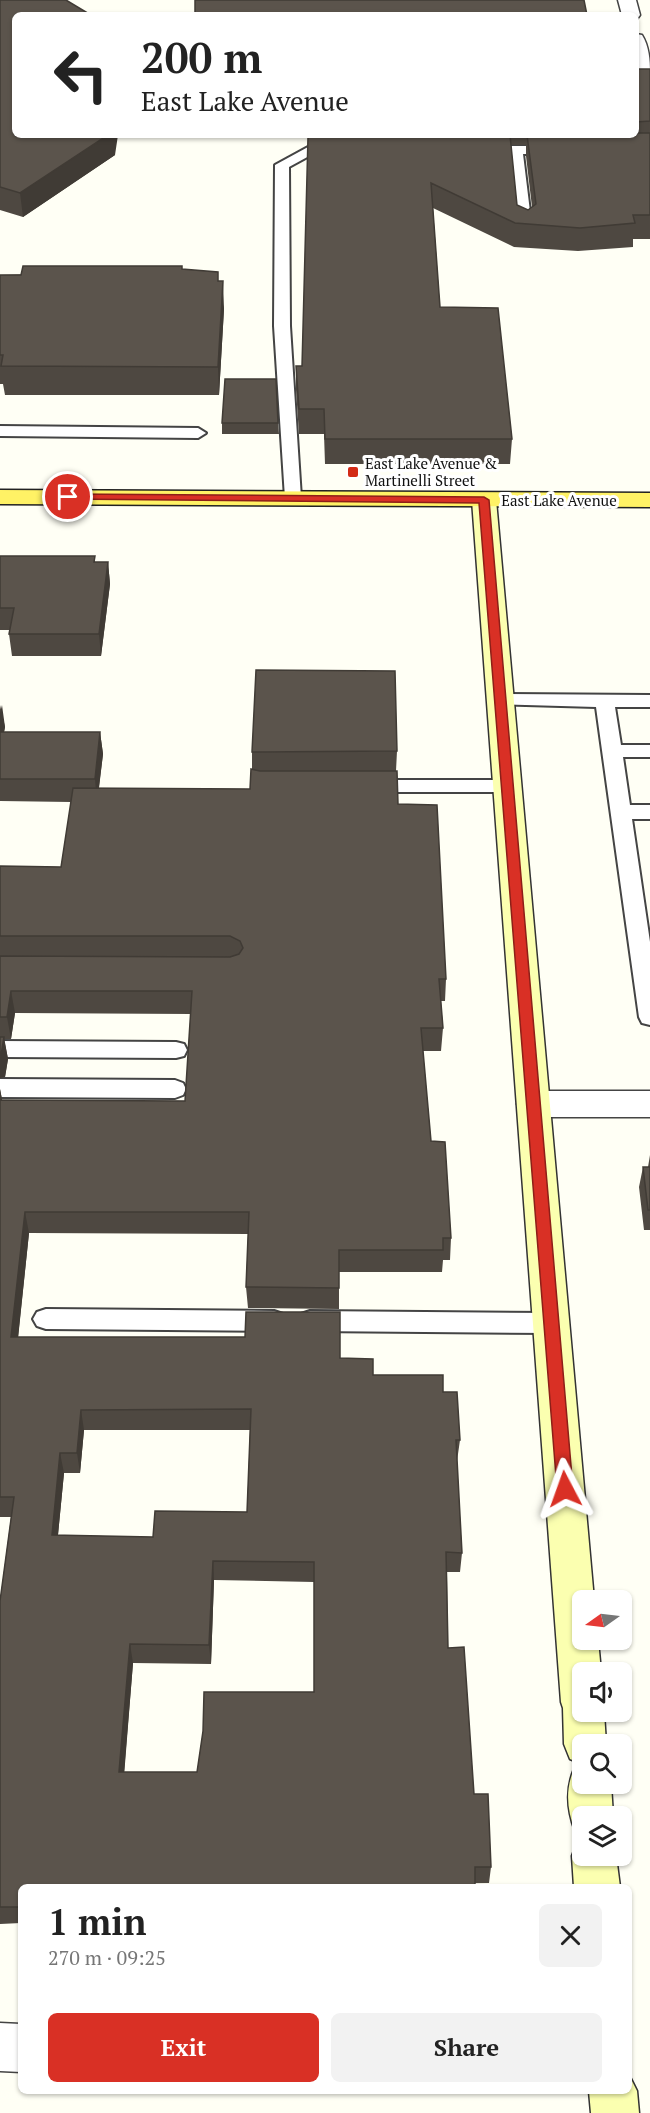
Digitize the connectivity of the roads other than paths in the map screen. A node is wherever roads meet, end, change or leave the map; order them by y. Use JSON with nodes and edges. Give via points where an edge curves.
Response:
{"nodes":[{"id":1,"x":639,"y":51,"type":"edge"},
{"id":2,"x":643,"y":68,"type":"edge"},
{"id":3,"x":494,"y":138,"type":"edge"},
{"id":4,"x":462,"y":150,"type":"edge"},
{"id":5,"x":496,"y":150,"type":"junction"},
{"id":6,"x":516,"y":150,"type":"junction"},
{"id":7,"x":572,"y":150,"type":"edge"},
{"id":8,"x":359,"y":151,"type":"edge"},
{"id":9,"x":525,"y":228,"type":"edge"},
{"id":10,"x":0,"y":432,"type":"edge"},
{"id":11,"x":198,"y":433,"type":"dead end"},
{"id":12,"x":0,"y":496,"type":"edge"},
{"id":13,"x":293,"y":498,"type":"junction"},
{"id":14,"x":484,"y":500,"type":"junction"},
{"id":15,"x":650,"y":500,"type":"edge"},
{"id":16,"x":500,"y":700,"type":"junction"},
{"id":17,"x":605,"y":701,"type":"junction"},
{"id":18,"x":650,"y":701,"type":"edge"},
{"id":19,"x":612,"y":751,"type":"junction"},
{"id":20,"x":650,"y":751,"type":"edge"},
{"id":21,"x":352,"y":786,"type":"edge"},
{"id":22,"x":506,"y":786,"type":"junction"},
{"id":23,"x":621,"y":812,"type":"junction"},
{"id":24,"x":650,"y":812,"type":"edge"},
{"id":25,"x":640,"y":883,"type":"edge"},
{"id":26,"x":645,"y":957,"type":"edge"},
{"id":27,"x":650,"y":1017,"type":"edge"},
{"id":28,"x":0,"y":1049,"type":"edge"},
{"id":29,"x":176,"y":1050,"type":"dead end"},
{"id":30,"x":0,"y":1088,"type":"edge"},
{"id":31,"x":175,"y":1089,"type":"dead end"},
{"id":32,"x":534,"y":1104,"type":"junction"},
{"id":33,"x":650,"y":1104,"type":"edge"},
{"id":34,"x":46,"y":1319,"type":"dead end"},
{"id":35,"x":551,"y":1323,"type":"junction"},
{"id":36,"x":579,"y":1662,"type":"edge"},
{"id":37,"x":595,"y":1866,"type":"edge"},
{"id":38,"x":597,"y":1884,"type":"edge"},
{"id":39,"x":0,"y":2047,"type":"edge"},
{"id":40,"x":18,"y":2048,"type":"edge"},
{"id":41,"x":613,"y":2094,"type":"edge"},
{"id":42,"x":615,"y":2113,"type":"edge"}],
"edges":[{"from":1,"to":2,"type":"street"},
{"from":3,"to":5,"type":"lane"},
{"from":4,"to":5,"type":"lane"},
{"from":5,"to":6,"type":"lane"},
{"from":6,"to":7,"type":"lane"},
{"from":6,"to":9,"type":"lane"},
{"from":8,"to":13,"type":"lane","via":[[308,152],[282,165],[282,326]]},
{"from":10,"to":11,"type":"lane"},
{"from":12,"to":13,"type":"main road","name":"East Lake Avenue"},
{"from":13,"to":14,"type":"main road","name":"East Lake Avenue"},
{"from":14,"to":15,"type":"main road","name":"East Lake Avenue"},
{"from":14,"to":16,"type":"street"},
{"from":16,"to":17,"type":"lane"},
{"from":16,"to":22,"type":"street"},
{"from":17,"to":18,"type":"lane"},
{"from":17,"to":19,"type":"lane"},
{"from":19,"to":20,"type":"lane"},
{"from":19,"to":23,"type":"lane"},
{"from":21,"to":22,"type":"lane"},
{"from":22,"to":32,"type":"street"},
{"from":23,"to":24,"type":"lane"},
{"from":23,"to":25,"type":"lane"},
{"from":25,"to":26,"type":"lane"},
{"from":26,"to":27,"type":"lane"},
{"from":28,"to":29,"type":"lane"},
{"from":30,"to":31,"type":"lane"},
{"from":32,"to":33,"type":"street"},
{"from":32,"to":35,"type":"street"},
{"from":34,"to":35,"type":"lane"},
{"from":35,"to":36,"type":"street"},
{"from":37,"to":38,"type":"street"},
{"from":39,"to":40,"type":"street"},
{"from":41,"to":42,"type":"street"}]}
